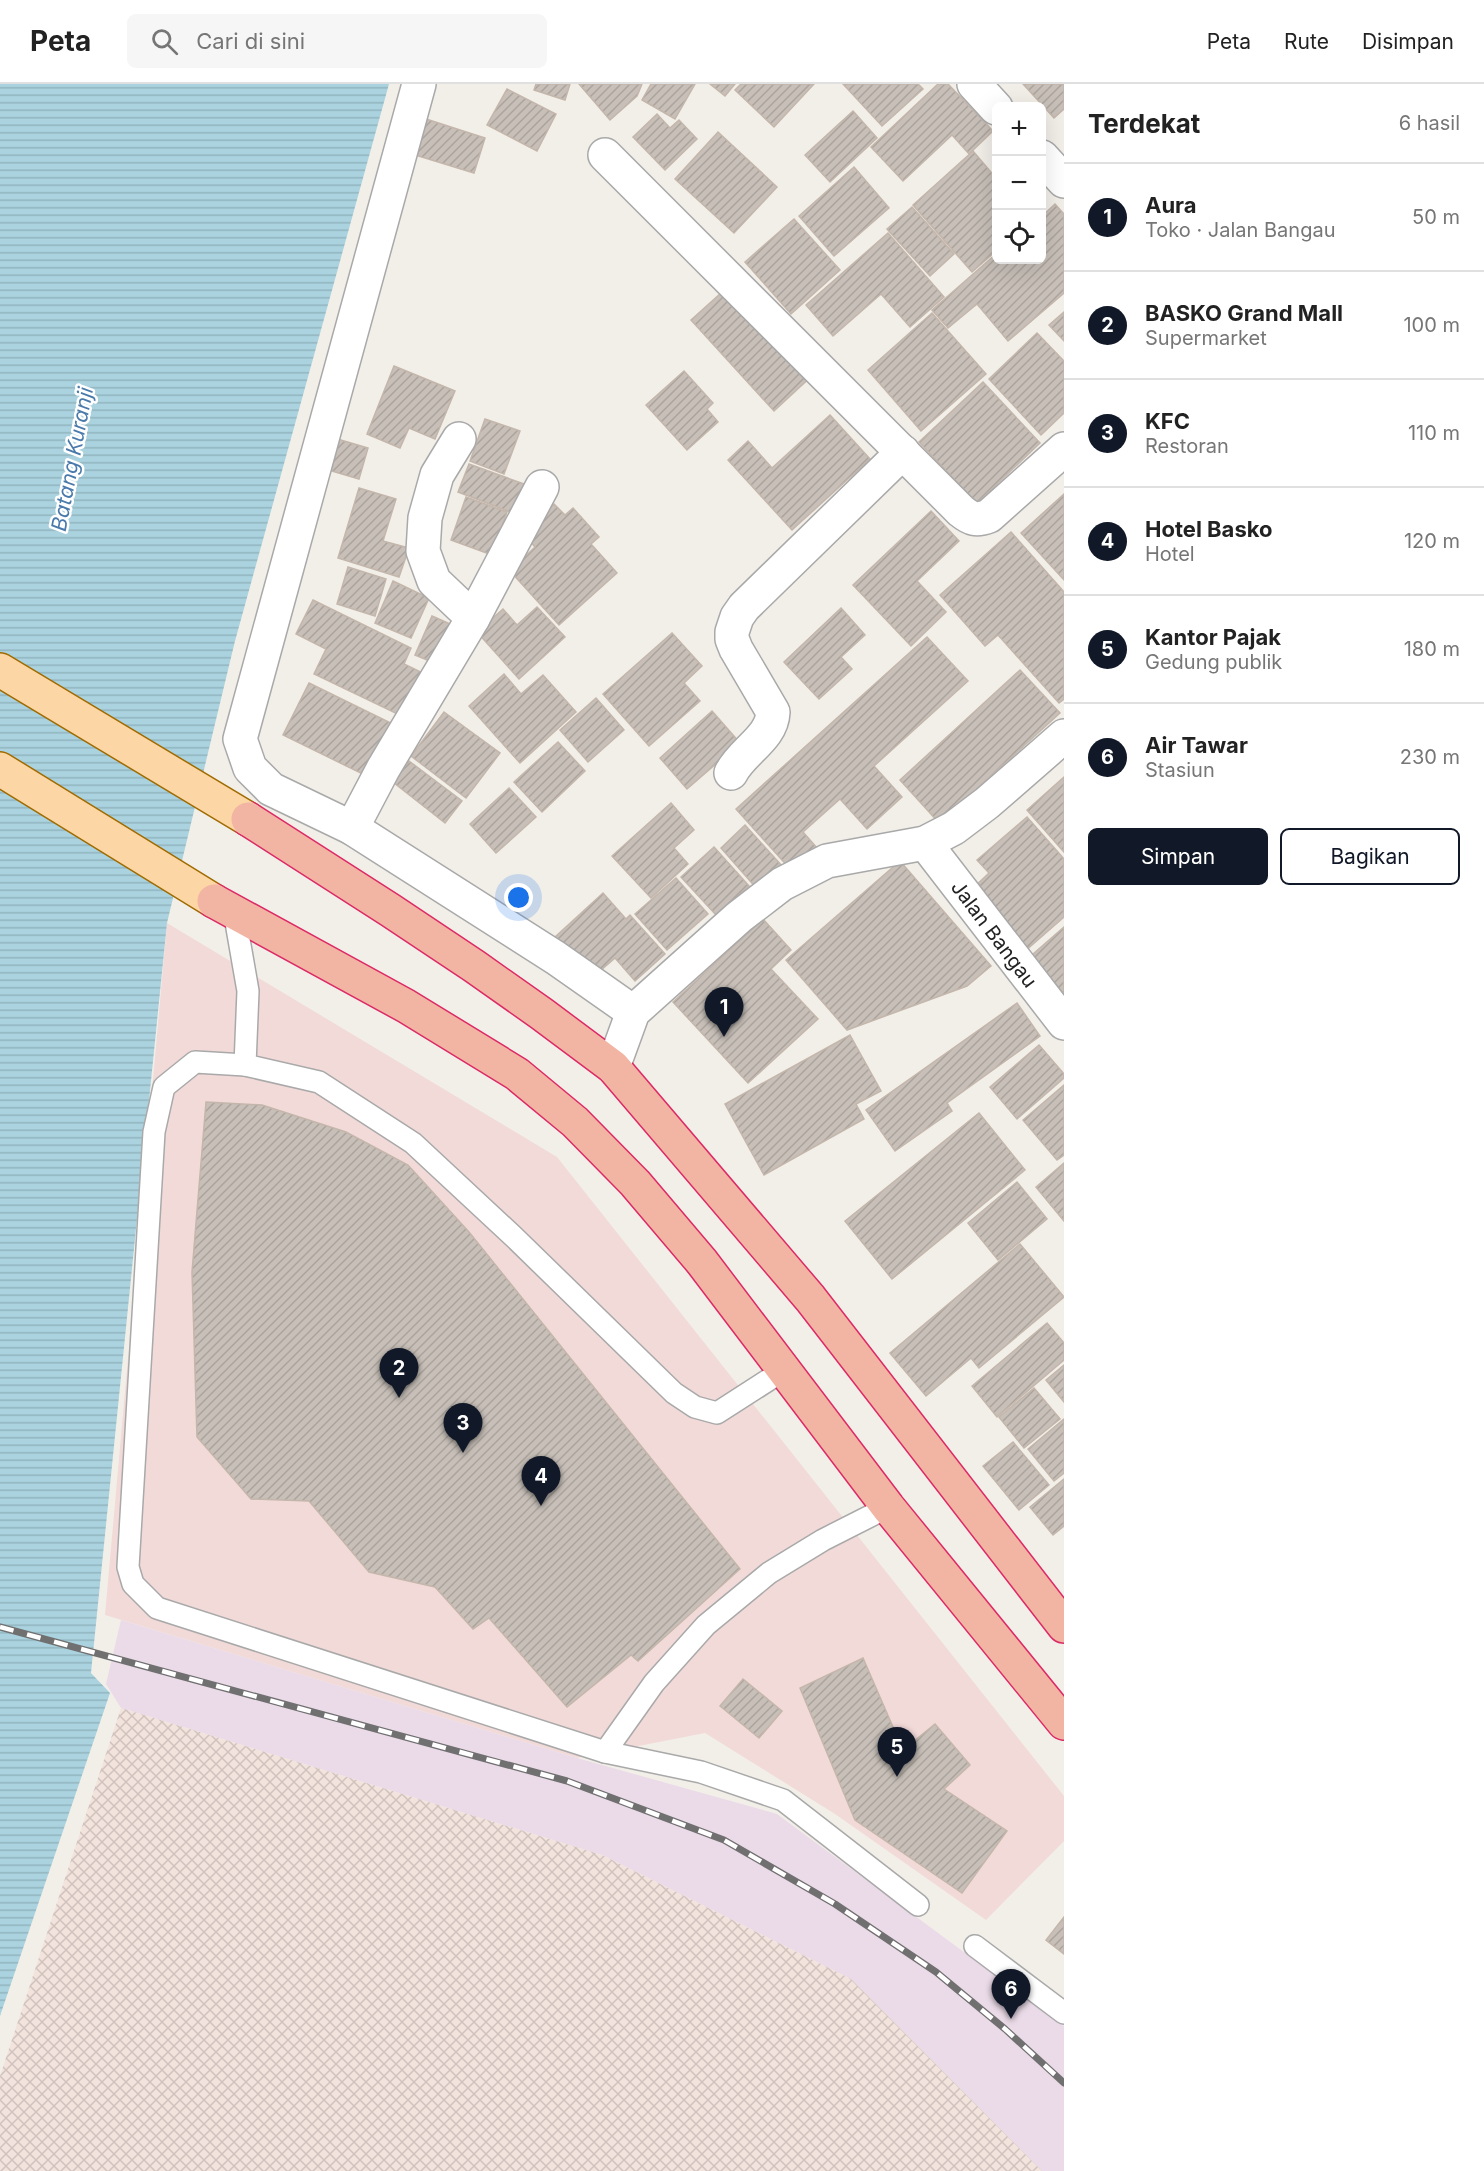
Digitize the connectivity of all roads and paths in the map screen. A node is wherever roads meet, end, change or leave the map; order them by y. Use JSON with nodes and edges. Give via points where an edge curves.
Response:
{"nodes":[{"id":1,"x":419,"y":84,"type":"edge"},
{"id":2,"x":974,"y":84,"type":"edge"},
{"id":3,"x":992,"y":104,"type":"edge"},
{"id":4,"x":605,"y":155,"type":"dead end"},
{"id":5,"x":1046,"y":162,"type":"edge"},
{"id":6,"x":1064,"y":181,"type":"edge"},
{"id":7,"x":459,"y":439,"type":"dead end"},
{"id":8,"x":1064,"y":449,"type":"edge"},
{"id":9,"x":903,"y":452,"type":"junction"},
{"id":10,"x":542,"y":487,"type":"dead end"},
{"id":11,"x":473,"y":618,"type":"junction"},
{"id":12,"x":0,"y":670,"type":"edge"},
{"id":13,"x":1064,"y":736,"type":"edge"},
{"id":14,"x":0,"y":769,"type":"edge"},
{"id":15,"x":731,"y":773,"type":"dead end"},
{"id":16,"x":248,"y":819,"type":"joint"},
{"id":17,"x":352,"y":828,"type":"junction"},
{"id":18,"x":925,"y":843,"type":"junction"},
{"id":19,"x":224,"y":906,"type":"junction"},
{"id":20,"x":633,"y":1012,"type":"junction"},
{"id":21,"x":1064,"y":1023,"type":"edge"},
{"id":22,"x":245,"y":1065,"type":"junction"},
{"id":23,"x":613,"y":1067,"type":"junction"},
{"id":24,"x":784,"y":1370,"type":"junction"},
{"id":25,"x":888,"y":1507,"type":"junction"},
{"id":26,"x":1064,"y":1626,"type":"edge"},
{"id":27,"x":1064,"y":1723,"type":"edge"},
{"id":28,"x":605,"y":1752,"type":"junction"},
{"id":29,"x":918,"y":1905,"type":"dead end"},
{"id":30,"x":975,"y":1946,"type":"dead end"},
{"id":31,"x":1064,"y":2013,"type":"edge"}],
"edges":[{"from":1,"to":17,"type":"street","via":[[240,740],[250,768],[271,789]]},
{"from":2,"to":3,"type":"street"},
{"from":4,"to":9,"type":"street"},
{"from":5,"to":6,"type":"street"},
{"from":7,"to":11,"type":"street","via":[[437,474],[425,518],[423,551],[434,580]]},
{"from":8,"to":9,"type":"street","via":[[981,519],[971,519],[961,511]]},
{"from":9,"to":15,"type":"street","via":[[737,617],[732,639],[773,712],[773,720]]},
{"from":10,"to":11,"type":"street"},
{"from":11,"to":17,"type":"street"},
{"from":12,"to":16,"type":"main road"},
{"from":13,"to":18,"type":"street","via":[[954,828]]},
{"from":14,"to":19,"type":"main road"},
{"from":16,"to":23,"type":"highway","via":[[474,966]]},
{"from":17,"to":20,"type":"street"},
{"from":18,"to":20,"type":"street","via":[[827,861],[782,884]]},
{"from":18,"to":21,"type":"street","name":"Jalan Bangau"},
{"from":19,"to":22,"type":"lane","via":[[248,991]]},
{"from":19,"to":24,"type":"highway","via":[[406,1006],[517,1074],[575,1122],[635,1183],[702,1262]]},
{"from":20,"to":23,"type":"street"},
{"from":22,"to":24,"type":"lane","via":[[319,1082],[413,1143],[674,1393],[695,1407],[717,1413]]},
{"from":22,"to":28,"type":"lane","via":[[195,1062],[164,1087],[154,1132],[128,1567],[133,1584],[157,1608]]},
{"from":23,"to":26,"type":"highway","via":[[810,1298]]},
{"from":24,"to":25,"type":"highway"},
{"from":25,"to":27,"type":"highway"},
{"from":25,"to":28,"type":"lane","via":[[769,1572],[706,1625],[654,1683]]},
{"from":28,"to":29,"type":"lane","via":[[701,1772],[783,1800]]},
{"from":30,"to":31,"type":"lane"}]}
